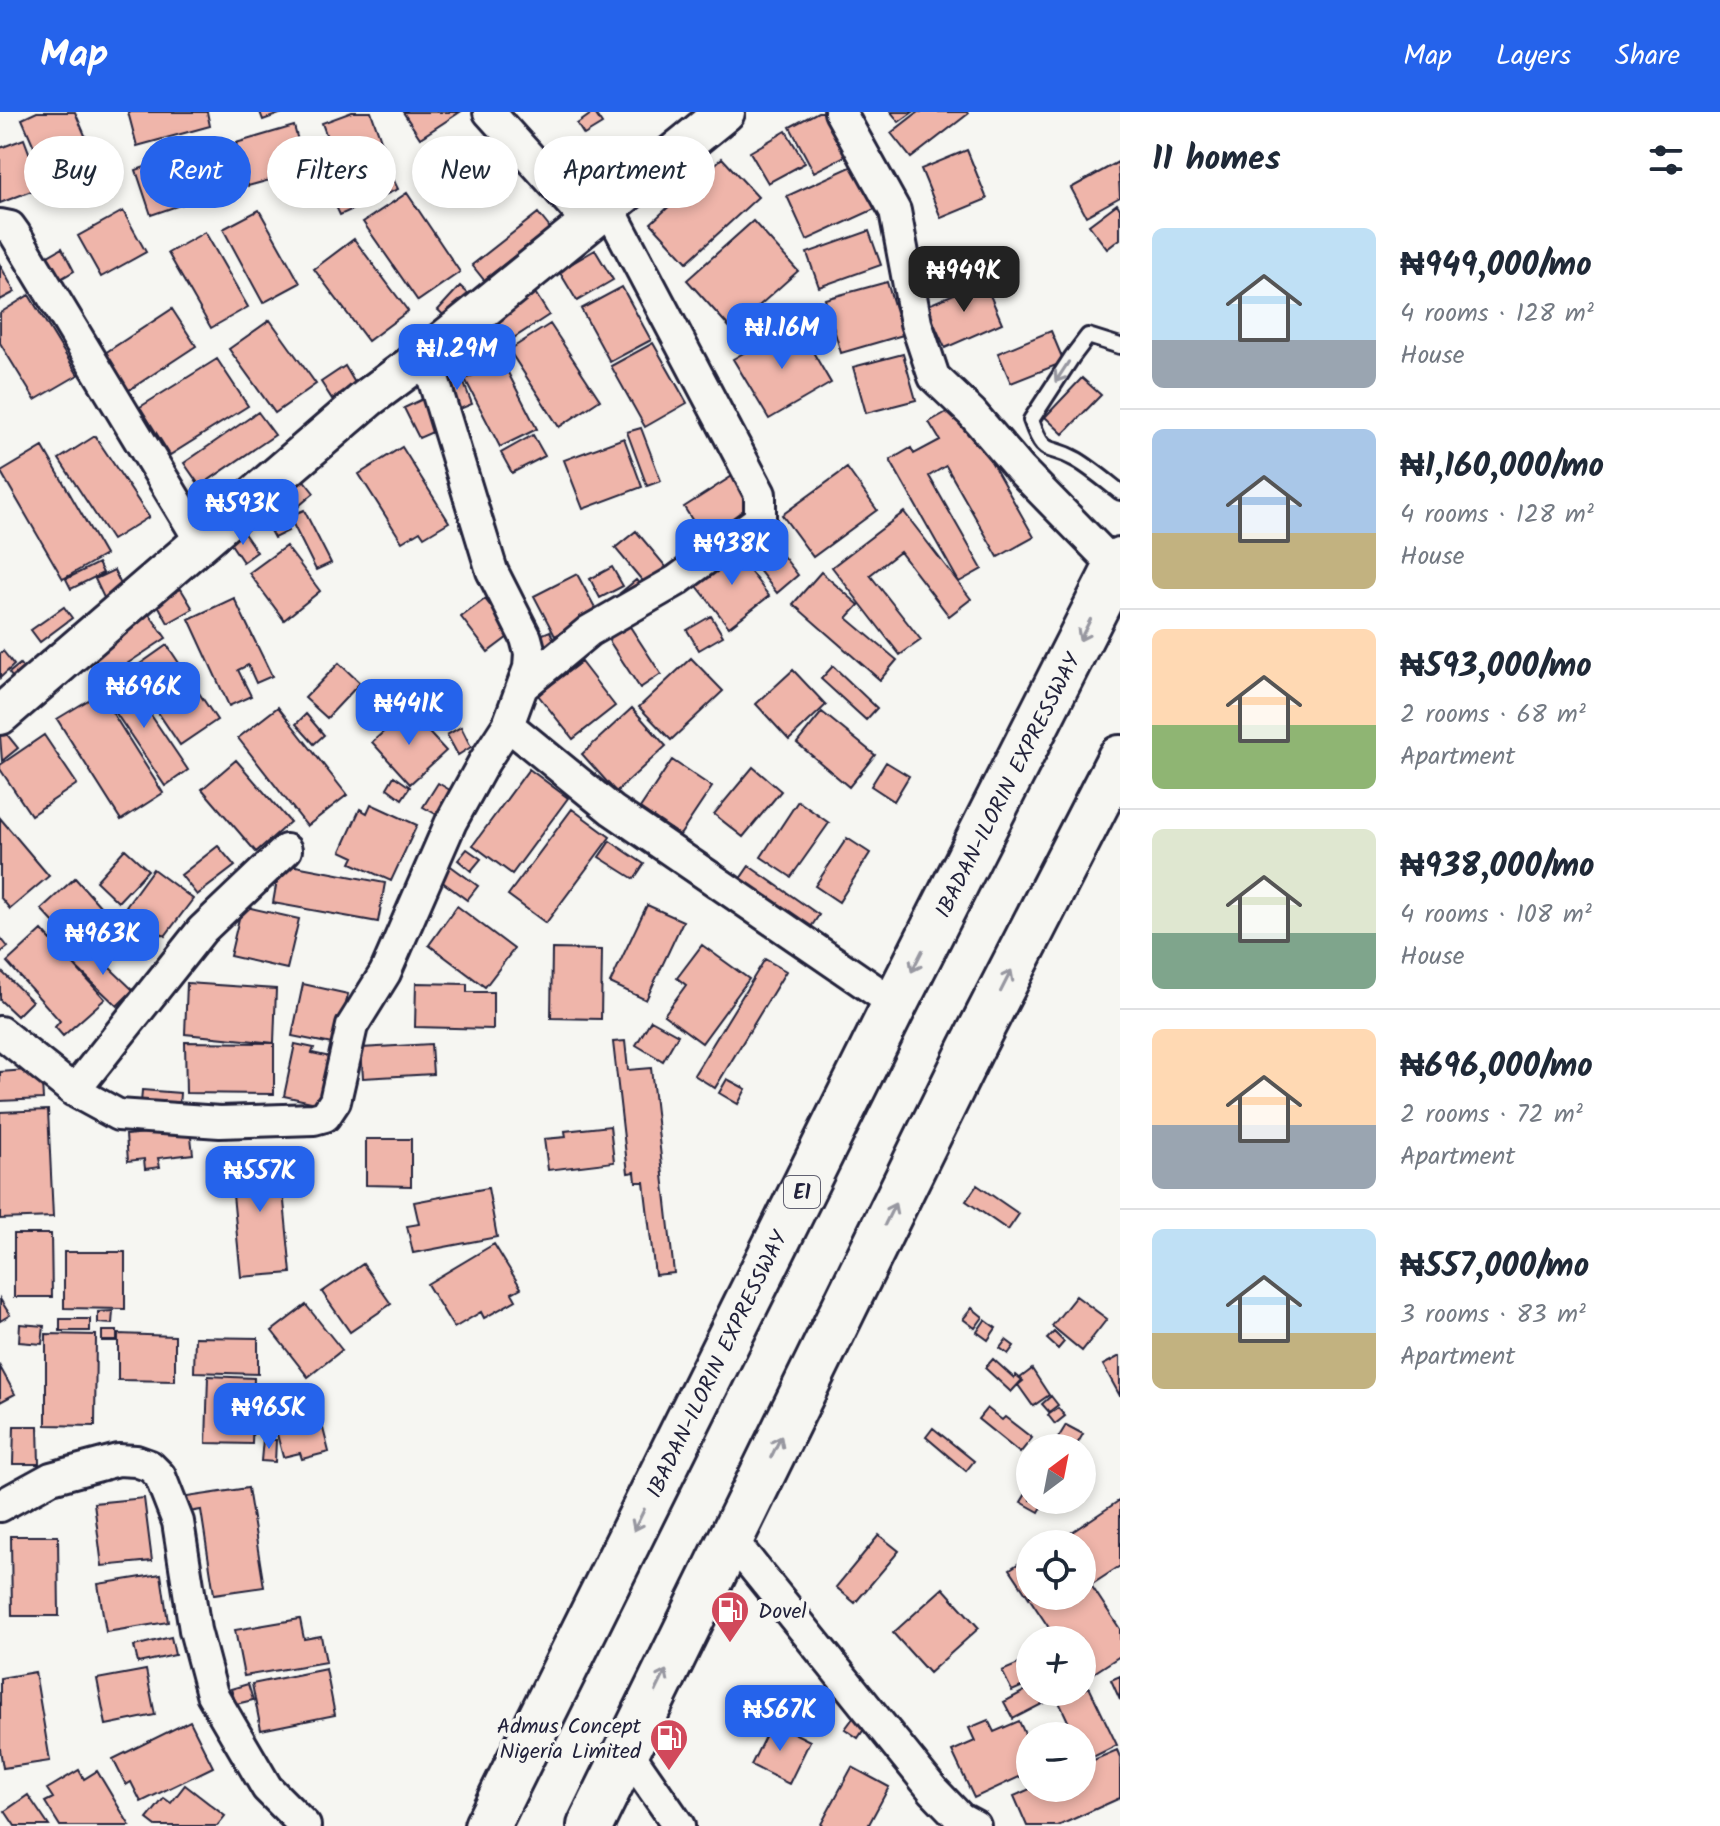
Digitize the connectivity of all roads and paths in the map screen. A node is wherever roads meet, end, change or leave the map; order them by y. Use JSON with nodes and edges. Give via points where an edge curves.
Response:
{"nodes":[{"id":1,"x":489,"y":112,"type":"edge"},
{"id":2,"x":725,"y":112,"type":"edge"},
{"id":3,"x":840,"y":112,"type":"edge"},
{"id":4,"x":598,"y":214,"type":"junction"},
{"id":5,"x":0,"y":225,"type":"edge"},
{"id":6,"x":1120,"y":346,"type":"edge"},
{"id":7,"x":426,"y":355,"type":"junction"},
{"id":8,"x":1120,"y":492,"type":"edge"},
{"id":9,"x":201,"y":542,"type":"junction"},
{"id":10,"x":1118,"y":564,"type":"edge"},
{"id":11,"x":523,"y":686,"type":"junction"},
{"id":12,"x":0,"y":715,"type":"edge"},
{"id":13,"x":508,"y":725,"type":"junction"},
{"id":14,"x":1120,"y":758,"type":"edge"},
{"id":15,"x":286,"y":850,"type":"dead end"},
{"id":16,"x":895,"y":1004,"type":"junction"},
{"id":17,"x":0,"y":1032,"type":"edge"},
{"id":18,"x":74,"y":1091,"type":"junction"},
{"id":19,"x":0,"y":1506,"type":"edge"},
{"id":20,"x":731,"y":1539,"type":"junction"},
{"id":21,"x":627,"y":1751,"type":"junction"},
{"id":22,"x":305,"y":1826,"type":"edge"},
{"id":23,"x":487,"y":1826,"type":"edge"},
{"id":24,"x":590,"y":1826,"type":"edge"},
{"id":25,"x":679,"y":1826,"type":"edge"},
{"id":26,"x":975,"y":1826,"type":"edge"}],
"edges":[{"from":1,"to":4,"type":"street"},
{"from":2,"to":4,"type":"street"},
{"from":3,"to":10,"type":"street","via":[[895,211],[916,323],[934,377]]},
{"from":4,"to":7,"type":"street"},
{"from":4,"to":11,"type":"street","via":[[760,494],[760,519],[676,581],[589,631]]},
{"from":5,"to":9,"type":"street","via":[[15,234]]},
{"from":6,"to":8,"type":"lane","one_way":true,"via":[[1088,336],[1031,420],[1049,451],[1075,459]]},
{"from":7,"to":9,"type":"street","via":[[368,398]]},
{"from":7,"to":11,"type":"street","via":[[492,571],[526,638],[530,653]]},
{"from":9,"to":12,"type":"street"},
{"from":10,"to":16,"type":"highway","name":"IBADAN-ILORIN EXPRESSWAY","number":"E1","one_way":true},
{"from":11,"to":13,"type":"street"},
{"from":13,"to":16,"type":"street","via":[[612,810]]},
{"from":13,"to":18,"type":"street","via":[[451,822],[385,973],[352,1026],[335,1101],[325,1116],[220,1122],[118,1115]]},
{"from":20,"to":14,"type":"highway","one_way":true},
{"from":15,"to":18,"type":"street","via":[[202,930]]},
{"from":16,"to":23,"type":"highway","name":"IBADAN-ILORIN EXPRESSWAY","number":"E1","one_way":true},
{"from":17,"to":18,"type":"street"},
{"from":19,"to":22,"type":"street","via":[[51,1478],[118,1460],[150,1466],[160,1476],[178,1522],[195,1630],[212,1694],[267,1788]]},
{"from":21,"to":20,"type":"highway","one_way":true},
{"from":20,"to":26,"type":"street","via":[[933,1790]]},
{"from":21,"to":24,"type":"highway"},
{"from":21,"to":25,"type":"street"}]}
